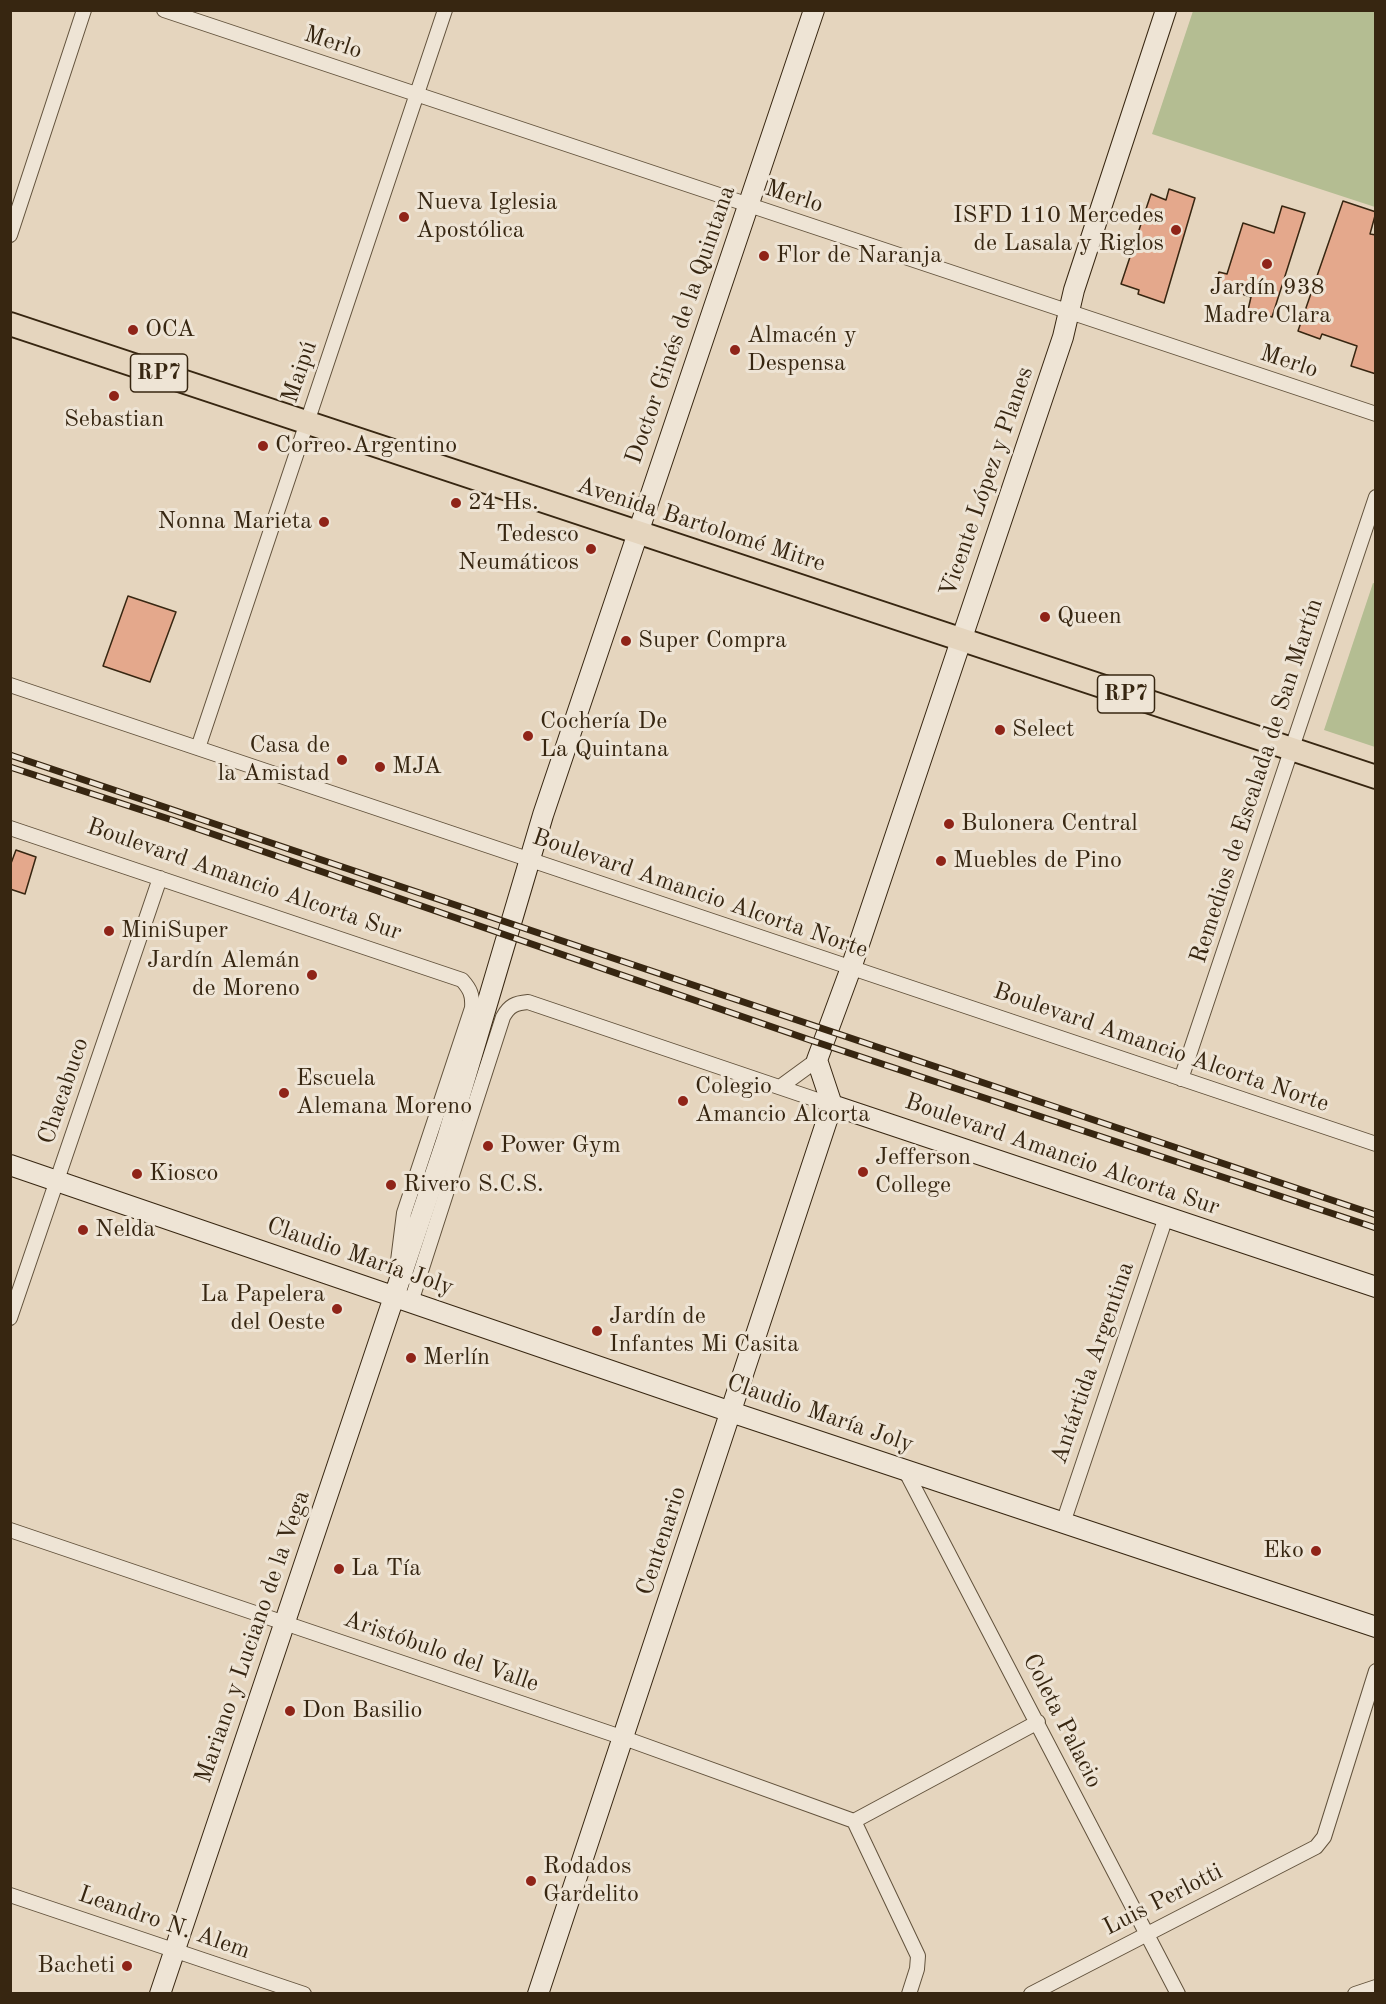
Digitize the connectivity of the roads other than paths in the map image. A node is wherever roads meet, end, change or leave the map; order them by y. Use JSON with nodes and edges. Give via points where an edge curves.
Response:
{"nodes":[{"id":1,"x":84,"y":10,"type":"edge"},
{"id":2,"x":164,"y":10,"type":"edge"},
{"id":3,"x":445,"y":10,"type":"edge"},
{"id":4,"x":814,"y":10,"type":"edge"},
{"id":5,"x":1166,"y":10,"type":"edge"},
{"id":6,"x":417,"y":95,"type":"junction"},
{"id":7,"x":748,"y":205,"type":"junction"},
{"id":8,"x":10,"y":235,"type":"edge"},
{"id":9,"x":1069,"y":312,"type":"junction"},
{"id":10,"x":10,"y":324,"type":"edge"},
{"id":11,"x":1376,"y":414,"type":"edge"},
{"id":12,"x":307,"y":423,"type":"junction"},
{"id":13,"x":1376,"y":497,"type":"edge"},
{"id":14,"x":639,"y":533,"type":"junction"},
{"id":15,"x":961,"y":640,"type":"junction"},
{"id":16,"x":10,"y":685,"type":"edge"},
{"id":17,"x":198,"y":748,"type":"junction"},
{"id":18,"x":1291,"y":748,"type":"junction"},
{"id":19,"x":1376,"y":777,"type":"edge"},
{"id":20,"x":10,"y":828,"type":"edge"},
{"id":21,"x":529,"y":860,"type":"junction"},
{"id":22,"x":160,"y":878,"type":"junction"},
{"id":23,"x":851,"y":968,"type":"junction"},
{"id":24,"x":462,"y":980,"type":"joint"},
{"id":25,"x":492,"y":989,"type":"joint"},
{"id":26,"x":528,"y":1002,"type":"joint"},
{"id":27,"x":817,"y":1060,"type":"junction"},
{"id":28,"x":1181,"y":1079,"type":"junction"},
{"id":29,"x":780,"y":1087,"type":"junction"},
{"id":30,"x":832,"y":1105,"type":"junction"},
{"id":31,"x":1376,"y":1144,"type":"edge"},
{"id":32,"x":10,"y":1165,"type":"edge"},
{"id":33,"x":57,"y":1181,"type":"junction"},
{"id":34,"x":1166,"y":1217,"type":"junction"},
{"id":35,"x":1376,"y":1287,"type":"edge"},
{"id":36,"x":403,"y":1299,"type":"junction"},
{"id":37,"x":10,"y":1318,"type":"edge"},
{"id":38,"x":731,"y":1412,"type":"junction"},
{"id":39,"x":905,"y":1470,"type":"junction"},
{"id":40,"x":1063,"y":1523,"type":"junction"},
{"id":41,"x":10,"y":1530,"type":"edge"},
{"id":42,"x":285,"y":1622,"type":"junction"},
{"id":43,"x":1376,"y":1627,"type":"edge"},
{"id":44,"x":1376,"y":1671,"type":"edge"},
{"id":45,"x":1038,"y":1722,"type":"junction"},
{"id":46,"x":624,"y":1738,"type":"junction"},
{"id":47,"x":855,"y":1821,"type":"junction"},
{"id":48,"x":10,"y":1895,"type":"edge"},
{"id":49,"x":1146,"y":1933,"type":"junction"},
{"id":50,"x":174,"y":1950,"type":"junction"},
{"id":51,"x":1376,"y":1987,"type":"edge"},
{"id":52,"x":160,"y":1994,"type":"edge"},
{"id":53,"x":304,"y":1994,"type":"edge"},
{"id":54,"x":538,"y":1994,"type":"edge"},
{"id":55,"x":909,"y":1994,"type":"edge"},
{"id":56,"x":1031,"y":1994,"type":"edge"},
{"id":57,"x":1178,"y":1994,"type":"edge"},
{"id":58,"x":1355,"y":1994,"type":"edge"}],
"edges":[{"from":1,"to":8,"type":"street"},
{"from":2,"to":6,"type":"street","name":"Merlo"},
{"from":3,"to":6,"type":"street","name":"Maipú"},
{"from":4,"to":7,"type":"street","name":"Doctor Ginés de la Quintana"},
{"from":5,"to":9,"type":"street","name":"Vicente López y Planes"},
{"from":6,"to":7,"type":"street","name":"Merlo"},
{"from":6,"to":12,"type":"street","name":"Maipú"},
{"from":7,"to":9,"type":"street","name":"Merlo"},
{"from":7,"to":14,"type":"street","name":"Doctor Ginés de la Quintana"},
{"from":9,"to":11,"type":"street","name":"Merlo"},
{"from":9,"to":15,"type":"street","name":"Vicente López y Planes"},
{"from":10,"to":12,"type":"main road","name":"Avenida Bartolomé Mitre","number":"RP7"},
{"from":12,"to":14,"type":"main road","name":"Avenida Bartolomé Mitre","number":"RP7"},
{"from":12,"to":17,"type":"street","name":"Maipú"},
{"from":13,"to":18,"type":"street","name":"Remedios de Escalada de San Martín"},
{"from":14,"to":15,"type":"main road","name":"Avenida Bartolomé Mitre","number":"RP7"},
{"from":14,"to":21,"type":"street","name":"Doctor Ginés de la Quintana"},
{"from":15,"to":18,"type":"main road","name":"Avenida Bartolomé Mitre","number":"RP7"},
{"from":15,"to":23,"type":"street","name":"Vicente López y Planes"},
{"from":16,"to":17,"type":"street","name":"Boulevard Amancio Alcorta Norte"},
{"from":17,"to":21,"type":"street","name":"Boulevard Amancio Alcorta Norte"},
{"from":18,"to":19,"type":"main road","name":"Avenida Bartolomé Mitre","number":"RP7"},
{"from":18,"to":28,"type":"street","name":"Remedios de Escalada de San Martín"},
{"from":20,"to":22,"type":"street","name":"Boulevard Amancio Alcorta Sur"},
{"from":21,"to":23,"type":"street","name":"Boulevard Amancio Alcorta Norte"},
{"from":21,"to":25,"type":"street","name":"Doctor Ginés de la Quintana"},
{"from":22,"to":24,"type":"street","name":"Boulevard Amancio Alcorta Sur"},
{"from":22,"to":33,"type":"street","name":"Chacabuco"},
{"from":23,"to":27,"type":"street","name":"Vicente López y Planes"},
{"from":23,"to":28,"type":"street","name":"Boulevard Amancio Alcorta Norte"},
{"from":24,"to":36,"type":"street","name":"Mariano y Luciano de la Vega","via":[[473,997],[472,1008],[404,1213]]},
{"from":25,"to":36,"type":"street","name":"Mariano y Luciano de la Vega"},
{"from":26,"to":29,"type":"street","name":"Boulevard Amancio Alcorta Sur"},
{"from":26,"to":36,"type":"street","name":"Mariano y Luciano de la Vega","via":[[516,1003],[503,1017]]},
{"from":27,"to":29,"type":"street"},
{"from":27,"to":30,"type":"street"},
{"from":28,"to":31,"type":"street","name":"Boulevard Amancio Alcorta Norte"},
{"from":29,"to":30,"type":"street","name":"Boulevard Amancio Alcorta Sur"},
{"from":30,"to":34,"type":"street","name":"Boulevard Amancio Alcorta Sur"},
{"from":30,"to":38,"type":"street","name":"Centenario"},
{"from":32,"to":33,"type":"street","name":"Claudio María Joly"},
{"from":33,"to":36,"type":"street","name":"Claudio María Joly"},
{"from":33,"to":37,"type":"street","name":"Chacabuco"},
{"from":34,"to":35,"type":"street","name":"Boulevard Amancio Alcorta Sur"},
{"from":34,"to":40,"type":"street","name":"Antártida Argentina"},
{"from":36,"to":38,"type":"street","name":"Claudio María Joly"},
{"from":36,"to":42,"type":"street","name":"Mariano y Luciano de la Vega"},
{"from":38,"to":39,"type":"street","name":"Claudio María Joly"},
{"from":38,"to":46,"type":"street","name":"Centenario"},
{"from":39,"to":40,"type":"street","name":"Claudio María Joly"},
{"from":39,"to":45,"type":"street","name":"Coleta Palacio"},
{"from":40,"to":43,"type":"street","name":"Claudio María Joly"},
{"from":41,"to":42,"type":"street","name":"Aristóbulo del Valle"},
{"from":42,"to":46,"type":"street","name":"Aristóbulo del Valle"},
{"from":42,"to":50,"type":"street","name":"Mariano y Luciano de la Vega"},
{"from":44,"to":49,"type":"street","name":"Luis Perlotti","via":[[1324,1837],[1316,1847]]},
{"from":45,"to":47,"type":"street"},
{"from":45,"to":49,"type":"street","name":"Coleta Palacio"},
{"from":46,"to":47,"type":"street","name":"Aristóbulo del Valle"},
{"from":46,"to":54,"type":"street","name":"Centenario"},
{"from":47,"to":55,"type":"street","via":[[918,1956]]},
{"from":48,"to":50,"type":"street","name":"Leandro N. Alem"},
{"from":49,"to":56,"type":"street","name":"Luis Perlotti"},
{"from":49,"to":57,"type":"street","name":"Coleta Palacio"},
{"from":50,"to":52,"type":"street","name":"Mariano y Luciano de la Vega"},
{"from":50,"to":53,"type":"street","name":"Leandro N. Alem"},
{"from":51,"to":58,"type":"street"}]}
